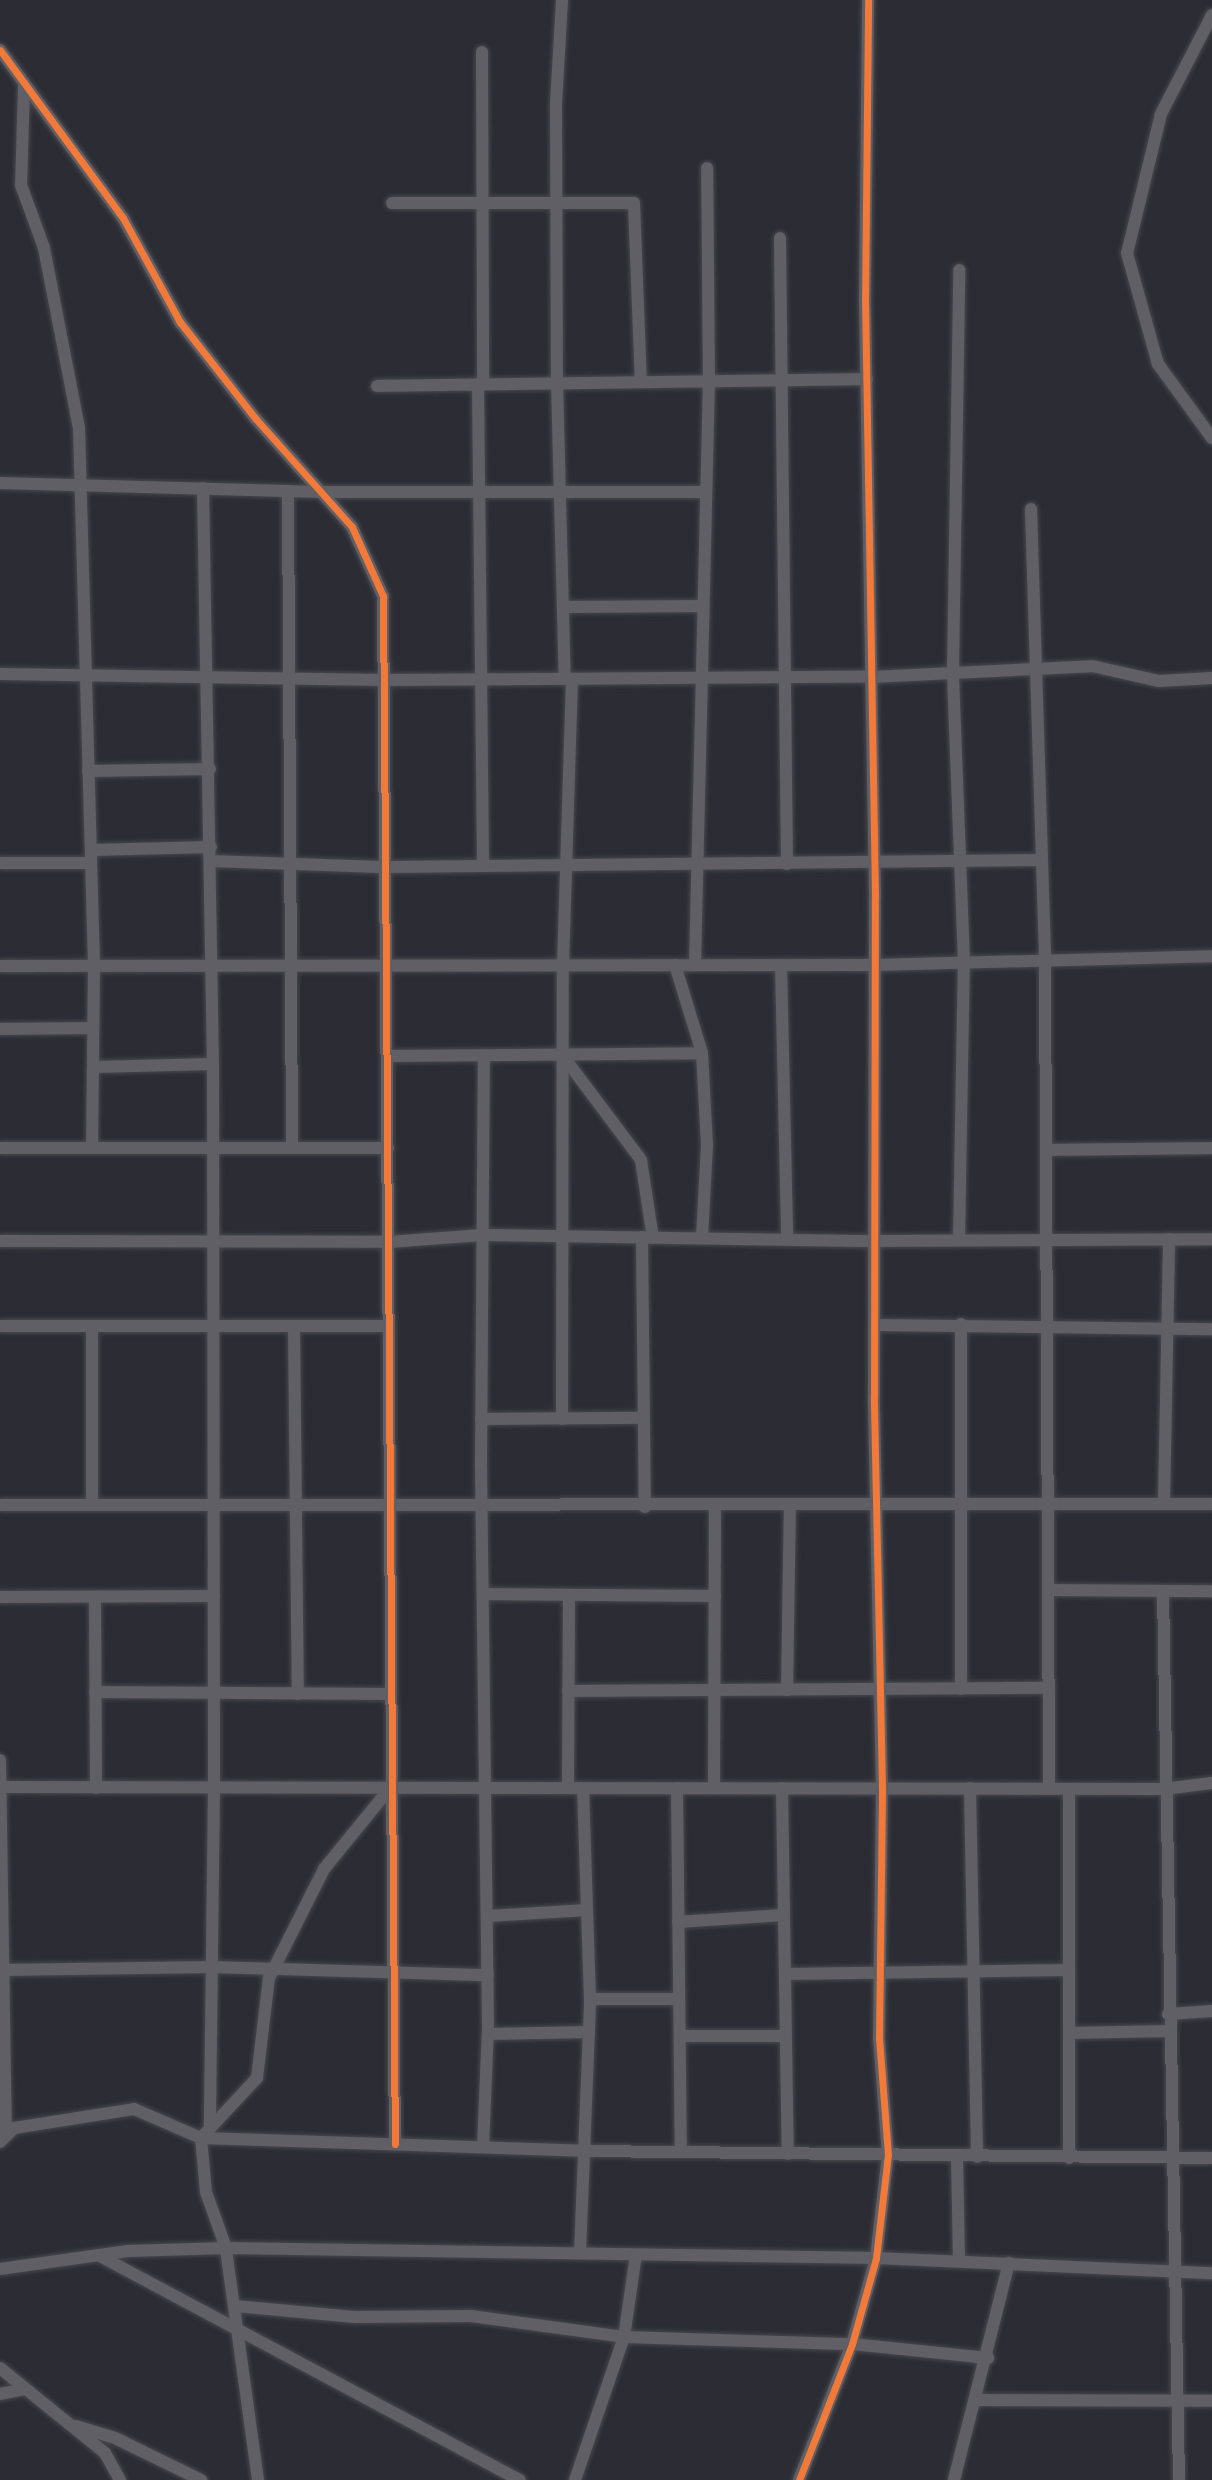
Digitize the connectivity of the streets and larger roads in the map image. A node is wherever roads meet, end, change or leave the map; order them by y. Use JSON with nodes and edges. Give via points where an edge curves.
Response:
{"nodes":[{"id":1,"x":562,"y":0,"type":"edge"},
{"id":2,"x":868,"y":0,"type":"edge"},
{"id":3,"x":1212,"y":15,"type":"edge"},
{"id":4,"x":0,"y":50,"type":"edge"},
{"id":5,"x":482,"y":52,"type":"dead end"},
{"id":6,"x":24,"y":86,"type":"junction"},
{"id":7,"x":707,"y":168,"type":"dead end"},
{"id":8,"x":392,"y":203,"type":"dead end"},
{"id":9,"x":483,"y":203,"type":"junction"},
{"id":10,"x":557,"y":203,"type":"junction"},
{"id":11,"x":780,"y":238,"type":"dead end"},
{"id":12,"x":959,"y":270,"type":"dead end"},
{"id":13,"x":867,"y":379,"type":"junction"},
{"id":14,"x":780,"y":380,"type":"junction"},
{"id":15,"x":709,"y":381,"type":"junction"},
{"id":16,"x":641,"y":382,"type":"junction"},
{"id":17,"x":557,"y":383,"type":"junction"},
{"id":18,"x":480,"y":384,"type":"junction"},
{"id":19,"x":377,"y":386,"type":"dead end"},
{"id":20,"x":1212,"y":438,"type":"edge"},
{"id":21,"x":0,"y":483,"type":"edge"},
{"id":22,"x":81,"y":485,"type":"junction"},
{"id":23,"x":203,"y":488,"type":"junction"},
{"id":24,"x":288,"y":491,"type":"junction"},
{"id":25,"x":321,"y":492,"type":"junction"},
{"id":26,"x":706,"y":492,"type":"junction"},
{"id":27,"x":479,"y":494,"type":"junction"},
{"id":28,"x":560,"y":494,"type":"junction"},
{"id":29,"x":1031,"y":509,"type":"dead end"},
{"id":30,"x":703,"y":606,"type":"junction"},
{"id":31,"x":563,"y":607,"type":"junction"},
{"id":32,"x":1036,"y":666,"type":"junction"},
{"id":33,"x":953,"y":671,"type":"junction"},
{"id":34,"x":0,"y":674,"type":"edge"},
{"id":35,"x":86,"y":676,"type":"junction"},
{"id":36,"x":784,"y":677,"type":"junction"},
{"id":37,"x":871,"y":677,"type":"junction"},
{"id":38,"x":209,"y":678,"type":"junction"},
{"id":39,"x":701,"y":678,"type":"junction"},
{"id":40,"x":1212,"y":678,"type":"edge"},
{"id":41,"x":288,"y":679,"type":"junction"},
{"id":42,"x":568,"y":679,"type":"junction"},
{"id":43,"x":385,"y":680,"type":"junction"},
{"id":44,"x":480,"y":680,"type":"junction"},
{"id":45,"x":210,"y":769,"type":"junction"},
{"id":46,"x":88,"y":771,"type":"junction"},
{"id":47,"x":211,"y":847,"type":"junction"},
{"id":48,"x":91,"y":856,"type":"junction"},
{"id":49,"x":1042,"y":860,"type":"junction"},
{"id":50,"x":211,"y":861,"type":"junction"},
{"id":51,"x":960,"y":862,"type":"junction"},
{"id":52,"x":0,"y":863,"type":"edge"},
{"id":53,"x":874,"y":863,"type":"junction"},
{"id":54,"x":291,"y":864,"type":"junction"},
{"id":55,"x":786,"y":864,"type":"junction"},
{"id":56,"x":697,"y":865,"type":"junction"},
{"id":57,"x":483,"y":866,"type":"junction"},
{"id":58,"x":566,"y":866,"type":"junction"},
{"id":59,"x":387,"y":867,"type":"junction"},
{"id":60,"x":1212,"y":956,"type":"edge"},
{"id":61,"x":1045,"y":960,"type":"junction"},
{"id":62,"x":964,"y":962,"type":"junction"},
{"id":63,"x":0,"y":965,"type":"edge"},
{"id":64,"x":94,"y":965,"type":"junction"},
{"id":65,"x":212,"y":965,"type":"junction"},
{"id":66,"x":292,"y":965,"type":"junction"},
{"id":67,"x":563,"y":965,"type":"junction"},
{"id":68,"x":675,"y":965,"type":"junction"},
{"id":69,"x":695,"y":965,"type":"junction"},
{"id":70,"x":780,"y":965,"type":"junction"},
{"id":71,"x":874,"y":965,"type":"junction"},
{"id":72,"x":388,"y":966,"type":"junction"},
{"id":73,"x":93,"y":1028,"type":"junction"},
{"id":74,"x":0,"y":1030,"type":"edge"},
{"id":75,"x":702,"y":1053,"type":"junction"},
{"id":76,"x":388,"y":1056,"type":"junction"},
{"id":77,"x":564,"y":1056,"type":"junction"},
{"id":78,"x":484,"y":1058,"type":"junction"},
{"id":79,"x":213,"y":1064,"type":"junction"},
{"id":80,"x":93,"y":1067,"type":"junction"},
{"id":81,"x":0,"y":1148,"type":"edge"},
{"id":82,"x":92,"y":1148,"type":"junction"},
{"id":83,"x":213,"y":1148,"type":"junction"},
{"id":84,"x":292,"y":1148,"type":"junction"},
{"id":85,"x":388,"y":1148,"type":"junction"},
{"id":86,"x":1212,"y":1148,"type":"edge"},
{"id":87,"x":1047,"y":1150,"type":"junction"},
{"id":88,"x":482,"y":1235,"type":"junction"},
{"id":89,"x":561,"y":1236,"type":"junction"},
{"id":90,"x":648,"y":1237,"type":"junction"},
{"id":91,"x":702,"y":1238,"type":"junction"},
{"id":92,"x":787,"y":1239,"type":"junction"},
{"id":93,"x":1169,"y":1239,"type":"junction"},
{"id":94,"x":1212,"y":1239,"type":"edge"},
{"id":95,"x":958,"y":1240,"type":"junction"},
{"id":96,"x":1048,"y":1240,"type":"junction"},
{"id":97,"x":0,"y":1241,"type":"edge"},
{"id":98,"x":874,"y":1241,"type":"junction"},
{"id":99,"x":213,"y":1242,"type":"junction"},
{"id":100,"x":389,"y":1242,"type":"junction"},
{"id":101,"x":961,"y":1324,"type":"junction"},
{"id":102,"x":1048,"y":1324,"type":"junction"},
{"id":103,"x":874,"y":1325,"type":"junction"},
{"id":104,"x":0,"y":1326,"type":"edge"},
{"id":105,"x":92,"y":1326,"type":"junction"},
{"id":106,"x":213,"y":1326,"type":"junction"},
{"id":107,"x":294,"y":1326,"type":"junction"},
{"id":108,"x":389,"y":1326,"type":"junction"},
{"id":109,"x":1167,"y":1328,"type":"junction"},
{"id":110,"x":1212,"y":1329,"type":"edge"},
{"id":111,"x":645,"y":1418,"type":"junction"},
{"id":112,"x":481,"y":1419,"type":"junction"},
{"id":113,"x":562,"y":1419,"type":"junction"},
{"id":114,"x":1164,"y":1504,"type":"junction"},
{"id":115,"x":1212,"y":1504,"type":"edge"},
{"id":116,"x":0,"y":1505,"type":"edge"},
{"id":117,"x":1049,"y":1505,"type":"junction"},
{"id":118,"x":92,"y":1506,"type":"junction"},
{"id":119,"x":214,"y":1506,"type":"junction"},
{"id":120,"x":296,"y":1506,"type":"junction"},
{"id":121,"x":389,"y":1506,"type":"junction"},
{"id":122,"x":482,"y":1506,"type":"junction"},
{"id":123,"x":961,"y":1506,"type":"junction"},
{"id":124,"x":646,"y":1507,"type":"junction"},
{"id":125,"x":715,"y":1507,"type":"junction"},
{"id":126,"x":790,"y":1507,"type":"junction"},
{"id":127,"x":876,"y":1508,"type":"junction"},
{"id":128,"x":1048,"y":1590,"type":"junction"},
{"id":129,"x":1163,"y":1591,"type":"junction"},
{"id":130,"x":1212,"y":1591,"type":"edge"},
{"id":131,"x":484,"y":1594,"type":"junction"},
{"id":132,"x":569,"y":1595,"type":"junction"},
{"id":133,"x":715,"y":1596,"type":"junction"},
{"id":134,"x":0,"y":1597,"type":"edge"},
{"id":135,"x":95,"y":1597,"type":"junction"},
{"id":136,"x":214,"y":1597,"type":"junction"},
{"id":137,"x":1049,"y":1688,"type":"junction"},
{"id":138,"x":880,"y":1689,"type":"junction"},
{"id":139,"x":961,"y":1689,"type":"junction"},
{"id":140,"x":714,"y":1690,"type":"junction"},
{"id":141,"x":787,"y":1690,"type":"junction"},
{"id":142,"x":568,"y":1691,"type":"junction"},
{"id":143,"x":95,"y":1692,"type":"junction"},
{"id":144,"x":214,"y":1693,"type":"junction"},
{"id":145,"x":298,"y":1693,"type":"junction"},
{"id":146,"x":390,"y":1695,"type":"junction"},
{"id":147,"x":0,"y":1760,"type":"edge"},
{"id":148,"x":1212,"y":1783,"type":"edge"},
{"id":149,"x":487,"y":1786,"type":"junction"},
{"id":150,"x":0,"y":1787,"type":"edge"},
{"id":151,"x":96,"y":1787,"type":"junction"},
{"id":152,"x":568,"y":1787,"type":"junction"},
{"id":153,"x":214,"y":1788,"type":"junction"},
{"id":154,"x":390,"y":1788,"type":"junction"},
{"id":155,"x":583,"y":1788,"type":"junction"},
{"id":156,"x":677,"y":1788,"type":"junction"},
{"id":157,"x":714,"y":1788,"type":"junction"},
{"id":158,"x":782,"y":1788,"type":"junction"},
{"id":159,"x":882,"y":1788,"type":"junction"},
{"id":160,"x":970,"y":1788,"type":"junction"},
{"id":161,"x":1049,"y":1789,"type":"junction"},
{"id":162,"x":1069,"y":1789,"type":"junction"},
{"id":163,"x":1164,"y":1789,"type":"junction"},
{"id":164,"x":587,"y":1910,"type":"junction"},
{"id":165,"x":784,"y":1915,"type":"junction"},
{"id":166,"x":488,"y":1916,"type":"junction"},
{"id":167,"x":678,"y":1922,"type":"junction"},
{"id":168,"x":212,"y":1966,"type":"junction"},
{"id":169,"x":274,"y":1969,"type":"junction"},
{"id":170,"x":1,"y":1970,"type":"edge"},
{"id":171,"x":1069,"y":1970,"type":"junction"},
{"id":172,"x":974,"y":1971,"type":"junction"},
{"id":173,"x":393,"y":1973,"type":"junction"},
{"id":174,"x":880,"y":1973,"type":"junction"},
{"id":175,"x":785,"y":1974,"type":"junction"},
{"id":176,"x":488,"y":1975,"type":"junction"},
{"id":177,"x":590,"y":1999,"type":"junction"},
{"id":178,"x":679,"y":1999,"type":"junction"},
{"id":179,"x":1212,"y":2011,"type":"edge"},
{"id":180,"x":1168,"y":2014,"type":"junction"},
{"id":181,"x":1168,"y":2031,"type":"junction"},
{"id":182,"x":589,"y":2032,"type":"junction"},
{"id":183,"x":1069,"y":2033,"type":"junction"},
{"id":184,"x":488,"y":2034,"type":"junction"},
{"id":185,"x":680,"y":2036,"type":"junction"},
{"id":186,"x":786,"y":2036,"type":"junction"},
{"id":187,"x":205,"y":2133,"type":"junction"},
{"id":188,"x":3,"y":2139,"type":"edge"},
{"id":189,"x":395,"y":2144,"type":"junction"},
{"id":190,"x":483,"y":2147,"type":"junction"},
{"id":191,"x":585,"y":2151,"type":"junction"},
{"id":192,"x":681,"y":2152,"type":"junction"},
{"id":193,"x":788,"y":2154,"type":"junction"},
{"id":194,"x":888,"y":2155,"type":"junction"},
{"id":195,"x":957,"y":2156,"type":"junction"},
{"id":196,"x":977,"y":2157,"type":"junction"},
{"id":197,"x":1069,"y":2158,"type":"junction"},
{"id":198,"x":1171,"y":2158,"type":"junction"},
{"id":199,"x":1212,"y":2158,"type":"edge"},
{"id":200,"x":226,"y":2248,"type":"junction"},
{"id":201,"x":580,"y":2253,"type":"junction"},
{"id":202,"x":97,"y":2255,"type":"junction"},
{"id":203,"x":636,"y":2255,"type":"junction"},
{"id":204,"x":876,"y":2258,"type":"junction"},
{"id":205,"x":959,"y":2261,"type":"junction"},
{"id":206,"x":1009,"y":2263,"type":"junction"},
{"id":207,"x":0,"y":2269,"type":"edge"},
{"id":208,"x":1173,"y":2271,"type":"junction"},
{"id":209,"x":1212,"y":2273,"type":"edge"},
{"id":210,"x":235,"y":2306,"type":"junction"},
{"id":211,"x":240,"y":2332,"type":"junction"},
{"id":212,"x":624,"y":2337,"type":"junction"},
{"id":213,"x":852,"y":2344,"type":"junction"},
{"id":214,"x":988,"y":2358,"type":"junction"},
{"id":215,"x":0,"y":2368,"type":"edge"},
{"id":216,"x":25,"y":2389,"type":"junction"},
{"id":217,"x":0,"y":2394,"type":"edge"},
{"id":218,"x":1181,"y":2399,"type":"junction"},
{"id":219,"x":976,"y":2400,"type":"junction"},
{"id":220,"x":1212,"y":2401,"type":"edge"},
{"id":221,"x":68,"y":2423,"type":"junction"},
{"id":222,"x":120,"y":2480,"type":"edge"},
{"id":223,"x":201,"y":2480,"type":"edge"},
{"id":224,"x":258,"y":2480,"type":"edge"},
{"id":225,"x":520,"y":2480,"type":"edge"},
{"id":226,"x":575,"y":2480,"type":"edge"},
{"id":227,"x":799,"y":2480,"type":"edge"},
{"id":228,"x":954,"y":2480,"type":"edge"},
{"id":229,"x":1179,"y":2480,"type":"edge"}],
"edges":[{"from":1,"to":10,"type":"street"},
{"from":2,"to":13,"type":"street"},
{"from":3,"to":20,"type":"street","via":[[1161,114],[1127,253],[1158,364]]},
{"from":4,"to":6,"type":"street"},
{"from":5,"to":9,"type":"street"},
{"from":6,"to":22,"type":"street","via":[[21,185],[44,248],[79,428]]},
{"from":6,"to":25,"type":"street","via":[[123,218],[180,322],[255,418]]},
{"from":7,"to":15,"type":"street"},
{"from":8,"to":9,"type":"street"},
{"from":9,"to":10,"type":"street"},
{"from":9,"to":18,"type":"street"},
{"from":10,"to":16,"type":"street","via":[[634,203]]},
{"from":10,"to":17,"type":"street"},
{"from":11,"to":14,"type":"street"},
{"from":12,"to":33,"type":"street"},
{"from":13,"to":14,"type":"street"},
{"from":13,"to":37,"type":"street"},
{"from":14,"to":15,"type":"street"},
{"from":14,"to":36,"type":"street"},
{"from":15,"to":16,"type":"street"},
{"from":15,"to":26,"type":"street"},
{"from":16,"to":17,"type":"street"},
{"from":17,"to":18,"type":"street"},
{"from":17,"to":28,"type":"street"},
{"from":18,"to":19,"type":"street"},
{"from":18,"to":27,"type":"street"},
{"from":21,"to":22,"type":"street"},
{"from":22,"to":23,"type":"street"},
{"from":22,"to":35,"type":"street"},
{"from":23,"to":24,"type":"street"},
{"from":23,"to":38,"type":"street"},
{"from":24,"to":25,"type":"street"},
{"from":24,"to":41,"type":"street"},
{"from":25,"to":27,"type":"street"},
{"from":25,"to":43,"type":"street","via":[[352,527],[383,596]]},
{"from":26,"to":28,"type":"street"},
{"from":26,"to":30,"type":"street"},
{"from":27,"to":28,"type":"street"},
{"from":27,"to":44,"type":"street"},
{"from":28,"to":31,"type":"street"},
{"from":29,"to":32,"type":"street"},
{"from":30,"to":31,"type":"street"},
{"from":30,"to":39,"type":"street"},
{"from":31,"to":42,"type":"street"},
{"from":32,"to":33,"type":"street"},
{"from":32,"to":40,"type":"street","via":[[1092,666],[1159,681]]},
{"from":32,"to":49,"type":"street"},
{"from":33,"to":37,"type":"street"},
{"from":33,"to":51,"type":"street"},
{"from":34,"to":35,"type":"street"},
{"from":35,"to":38,"type":"street"},
{"from":35,"to":46,"type":"street"},
{"from":36,"to":37,"type":"street"},
{"from":36,"to":39,"type":"street"},
{"from":36,"to":55,"type":"street"},
{"from":37,"to":53,"type":"street"},
{"from":38,"to":41,"type":"street"},
{"from":38,"to":45,"type":"street"},
{"from":39,"to":42,"type":"street"},
{"from":39,"to":56,"type":"street"},
{"from":41,"to":43,"type":"street"},
{"from":41,"to":54,"type":"street"},
{"from":42,"to":44,"type":"street"},
{"from":42,"to":58,"type":"street"},
{"from":43,"to":44,"type":"street"},
{"from":43,"to":59,"type":"street"},
{"from":44,"to":57,"type":"street"},
{"from":45,"to":46,"type":"street"},
{"from":45,"to":47,"type":"street"},
{"from":46,"to":48,"type":"street"},
{"from":47,"to":48,"type":"street"},
{"from":47,"to":50,"type":"street"},
{"from":48,"to":52,"type":"street"},
{"from":48,"to":64,"type":"street"},
{"from":49,"to":51,"type":"street"},
{"from":49,"to":61,"type":"street"},
{"from":50,"to":54,"type":"street"},
{"from":50,"to":65,"type":"street"},
{"from":51,"to":53,"type":"street"},
{"from":51,"to":62,"type":"street"},
{"from":53,"to":55,"type":"street"},
{"from":53,"to":71,"type":"street"},
{"from":54,"to":59,"type":"street"},
{"from":54,"to":66,"type":"street"},
{"from":55,"to":56,"type":"street"},
{"from":56,"to":58,"type":"street"},
{"from":56,"to":69,"type":"street"},
{"from":57,"to":58,"type":"street"},
{"from":57,"to":59,"type":"street"},
{"from":58,"to":67,"type":"street"},
{"from":59,"to":72,"type":"street"},
{"from":60,"to":61,"type":"street"},
{"from":61,"to":62,"type":"street"},
{"from":61,"to":87,"type":"street"},
{"from":62,"to":71,"type":"street"},
{"from":62,"to":95,"type":"street"},
{"from":63,"to":64,"type":"street"},
{"from":64,"to":65,"type":"street"},
{"from":64,"to":73,"type":"street"},
{"from":65,"to":66,"type":"street"},
{"from":65,"to":79,"type":"street"},
{"from":66,"to":72,"type":"street"},
{"from":66,"to":84,"type":"street"},
{"from":67,"to":68,"type":"street"},
{"from":67,"to":72,"type":"street"},
{"from":67,"to":77,"type":"street"},
{"from":68,"to":69,"type":"street"},
{"from":68,"to":75,"type":"street"},
{"from":69,"to":70,"type":"street"},
{"from":70,"to":71,"type":"street"},
{"from":70,"to":92,"type":"street"},
{"from":71,"to":98,"type":"street"},
{"from":72,"to":76,"type":"street"},
{"from":73,"to":74,"type":"street"},
{"from":73,"to":80,"type":"street"},
{"from":75,"to":77,"type":"street"},
{"from":75,"to":91,"type":"street","via":[[707,1145]]},
{"from":76,"to":78,"type":"street"},
{"from":76,"to":85,"type":"street"},
{"from":77,"to":78,"type":"street"},
{"from":77,"to":89,"type":"street","via":[[566,1191]]},
{"from":77,"to":90,"type":"street","via":[[641,1160]]},
{"from":78,"to":88,"type":"street"},
{"from":79,"to":80,"type":"street"},
{"from":79,"to":83,"type":"street"},
{"from":80,"to":82,"type":"street"},
{"from":81,"to":82,"type":"street"},
{"from":82,"to":83,"type":"street"},
{"from":83,"to":84,"type":"street"},
{"from":83,"to":99,"type":"street"},
{"from":84,"to":85,"type":"street"},
{"from":85,"to":100,"type":"street"},
{"from":86,"to":87,"type":"street"},
{"from":87,"to":96,"type":"street"},
{"from":88,"to":89,"type":"street"},
{"from":88,"to":100,"type":"street"},
{"from":88,"to":112,"type":"street"},
{"from":89,"to":90,"type":"street"},
{"from":89,"to":113,"type":"street"},
{"from":90,"to":91,"type":"street"},
{"from":90,"to":111,"type":"street"},
{"from":91,"to":92,"type":"street"},
{"from":92,"to":98,"type":"street"},
{"from":93,"to":94,"type":"street"},
{"from":93,"to":96,"type":"street"},
{"from":93,"to":109,"type":"street"},
{"from":95,"to":96,"type":"street"},
{"from":95,"to":98,"type":"street"},
{"from":96,"to":102,"type":"street"},
{"from":97,"to":99,"type":"street"},
{"from":98,"to":103,"type":"street"},
{"from":99,"to":100,"type":"street"},
{"from":99,"to":106,"type":"street"},
{"from":100,"to":108,"type":"street"},
{"from":101,"to":102,"type":"street"},
{"from":101,"to":103,"type":"street"},
{"from":101,"to":123,"type":"street"},
{"from":102,"to":109,"type":"street"},
{"from":102,"to":117,"type":"street"},
{"from":103,"to":127,"type":"street"},
{"from":104,"to":105,"type":"street"},
{"from":105,"to":106,"type":"street"},
{"from":105,"to":118,"type":"street"},
{"from":106,"to":107,"type":"street"},
{"from":106,"to":119,"type":"street"},
{"from":107,"to":108,"type":"street"},
{"from":107,"to":120,"type":"street"},
{"from":108,"to":121,"type":"street"},
{"from":109,"to":110,"type":"street"},
{"from":109,"to":114,"type":"street"},
{"from":111,"to":113,"type":"street"},
{"from":111,"to":124,"type":"street"},
{"from":112,"to":113,"type":"street"},
{"from":112,"to":122,"type":"street"},
{"from":114,"to":115,"type":"street"},
{"from":114,"to":117,"type":"street"},
{"from":116,"to":118,"type":"street"},
{"from":117,"to":123,"type":"street"},
{"from":117,"to":128,"type":"street"},
{"from":118,"to":119,"type":"street"},
{"from":119,"to":120,"type":"street"},
{"from":119,"to":136,"type":"street"},
{"from":120,"to":121,"type":"street"},
{"from":120,"to":145,"type":"street"},
{"from":121,"to":122,"type":"street"},
{"from":121,"to":146,"type":"street"},
{"from":122,"to":124,"type":"street"},
{"from":122,"to":131,"type":"street"},
{"from":123,"to":127,"type":"street"},
{"from":123,"to":139,"type":"street"},
{"from":124,"to":125,"type":"street"},
{"from":125,"to":126,"type":"street"},
{"from":125,"to":133,"type":"street"},
{"from":126,"to":127,"type":"street"},
{"from":126,"to":141,"type":"street"},
{"from":127,"to":138,"type":"street"},
{"from":128,"to":129,"type":"street"},
{"from":128,"to":137,"type":"street"},
{"from":129,"to":130,"type":"street"},
{"from":129,"to":163,"type":"street"},
{"from":131,"to":132,"type":"street"},
{"from":131,"to":149,"type":"street"},
{"from":132,"to":133,"type":"street"},
{"from":132,"to":142,"type":"street"},
{"from":133,"to":140,"type":"street"},
{"from":134,"to":135,"type":"street"},
{"from":135,"to":136,"type":"street"},
{"from":135,"to":143,"type":"street"},
{"from":136,"to":144,"type":"street"},
{"from":137,"to":139,"type":"street"},
{"from":137,"to":161,"type":"street"},
{"from":138,"to":139,"type":"street"},
{"from":138,"to":141,"type":"street"},
{"from":138,"to":159,"type":"street"},
{"from":140,"to":141,"type":"street"},
{"from":140,"to":142,"type":"street"},
{"from":140,"to":157,"type":"street"},
{"from":142,"to":152,"type":"street"},
{"from":143,"to":144,"type":"street"},
{"from":143,"to":151,"type":"street"},
{"from":144,"to":145,"type":"street"},
{"from":144,"to":153,"type":"street"},
{"from":145,"to":146,"type":"street"},
{"from":146,"to":154,"type":"street"},
{"from":147,"to":150,"type":"street"},
{"from":148,"to":163,"type":"street"},
{"from":149,"to":152,"type":"street"},
{"from":149,"to":154,"type":"street"},
{"from":149,"to":166,"type":"street"},
{"from":150,"to":151,"type":"street"},
{"from":150,"to":170,"type":"street"},
{"from":151,"to":153,"type":"street"},
{"from":152,"to":155,"type":"street"},
{"from":153,"to":154,"type":"street"},
{"from":153,"to":168,"type":"street"},
{"from":154,"to":169,"type":"street","via":[[324,1869]]},
{"from":154,"to":173,"type":"street"},
{"from":155,"to":156,"type":"street"},
{"from":155,"to":164,"type":"street"},
{"from":156,"to":157,"type":"street"},
{"from":156,"to":167,"type":"street"},
{"from":157,"to":158,"type":"street"},
{"from":158,"to":159,"type":"street"},
{"from":158,"to":165,"type":"street"},
{"from":159,"to":160,"type":"street"},
{"from":159,"to":174,"type":"street"},
{"from":160,"to":161,"type":"street"},
{"from":160,"to":172,"type":"street"},
{"from":161,"to":162,"type":"street"},
{"from":162,"to":163,"type":"street"},
{"from":162,"to":171,"type":"street"},
{"from":163,"to":180,"type":"street"},
{"from":164,"to":166,"type":"street"},
{"from":164,"to":177,"type":"street"},
{"from":165,"to":167,"type":"street"},
{"from":165,"to":175,"type":"street"},
{"from":166,"to":176,"type":"street"},
{"from":167,"to":178,"type":"street"},
{"from":168,"to":169,"type":"street"},
{"from":168,"to":170,"type":"street"},
{"from":168,"to":187,"type":"street"},
{"from":169,"to":173,"type":"street"},
{"from":169,"to":187,"type":"street","via":[[257,2078]]},
{"from":170,"to":188,"type":"street"},
{"from":171,"to":172,"type":"street"},
{"from":171,"to":183,"type":"street"},
{"from":172,"to":174,"type":"street"},
{"from":172,"to":196,"type":"street"},
{"from":173,"to":176,"type":"street"},
{"from":173,"to":189,"type":"street"},
{"from":174,"to":175,"type":"street"},
{"from":174,"to":194,"type":"street","via":[[879,2039]]},
{"from":175,"to":186,"type":"street"},
{"from":176,"to":184,"type":"street"},
{"from":177,"to":178,"type":"street"},
{"from":177,"to":182,"type":"street"},
{"from":178,"to":185,"type":"street"},
{"from":179,"to":180,"type":"street"},
{"from":180,"to":181,"type":"street"},
{"from":181,"to":183,"type":"street"},
{"from":181,"to":198,"type":"street"},
{"from":182,"to":184,"type":"street"},
{"from":182,"to":191,"type":"street"},
{"from":183,"to":197,"type":"street"},
{"from":184,"to":190,"type":"street"},
{"from":185,"to":186,"type":"street"},
{"from":185,"to":192,"type":"street"},
{"from":186,"to":193,"type":"street"},
{"from":187,"to":188,"type":"street","via":[[134,2109],[14,2128]]},
{"from":187,"to":189,"type":"street"},
{"from":187,"to":200,"type":"street","via":[[206,2192]]},
{"from":189,"to":190,"type":"street"},
{"from":190,"to":191,"type":"street"},
{"from":191,"to":192,"type":"street"},
{"from":191,"to":201,"type":"street"},
{"from":192,"to":193,"type":"street"},
{"from":193,"to":194,"type":"street"},
{"from":194,"to":195,"type":"street"},
{"from":194,"to":204,"type":"street"},
{"from":195,"to":196,"type":"street"},
{"from":195,"to":205,"type":"street"},
{"from":196,"to":197,"type":"street"},
{"from":197,"to":198,"type":"street"},
{"from":198,"to":199,"type":"street"},
{"from":198,"to":208,"type":"street"},
{"from":200,"to":201,"type":"street"},
{"from":200,"to":202,"type":"street"},
{"from":200,"to":210,"type":"street"},
{"from":201,"to":203,"type":"street"},
{"from":202,"to":207,"type":"street"},
{"from":202,"to":211,"type":"street"},
{"from":203,"to":204,"type":"street"},
{"from":203,"to":212,"type":"street"},
{"from":204,"to":205,"type":"street"},
{"from":204,"to":213,"type":"street"},
{"from":205,"to":206,"type":"street"},
{"from":206,"to":208,"type":"street"},
{"from":206,"to":214,"type":"street"},
{"from":208,"to":209,"type":"street"},
{"from":208,"to":218,"type":"street"},
{"from":210,"to":211,"type":"street"},
{"from":210,"to":212,"type":"street","via":[[354,2317],[471,2316]]},
{"from":211,"to":224,"type":"street"},
{"from":211,"to":225,"type":"street"},
{"from":212,"to":213,"type":"street"},
{"from":212,"to":226,"type":"street"},
{"from":213,"to":214,"type":"street"},
{"from":213,"to":227,"type":"street"},
{"from":214,"to":219,"type":"street"},
{"from":215,"to":216,"type":"street"},
{"from":216,"to":217,"type":"street"},
{"from":216,"to":221,"type":"street"},
{"from":218,"to":219,"type":"street"},
{"from":218,"to":220,"type":"street"},
{"from":218,"to":229,"type":"street"},
{"from":219,"to":228,"type":"street"},
{"from":221,"to":222,"type":"street","via":[[104,2453]]},
{"from":221,"to":223,"type":"street","via":[[115,2438]]}]}
